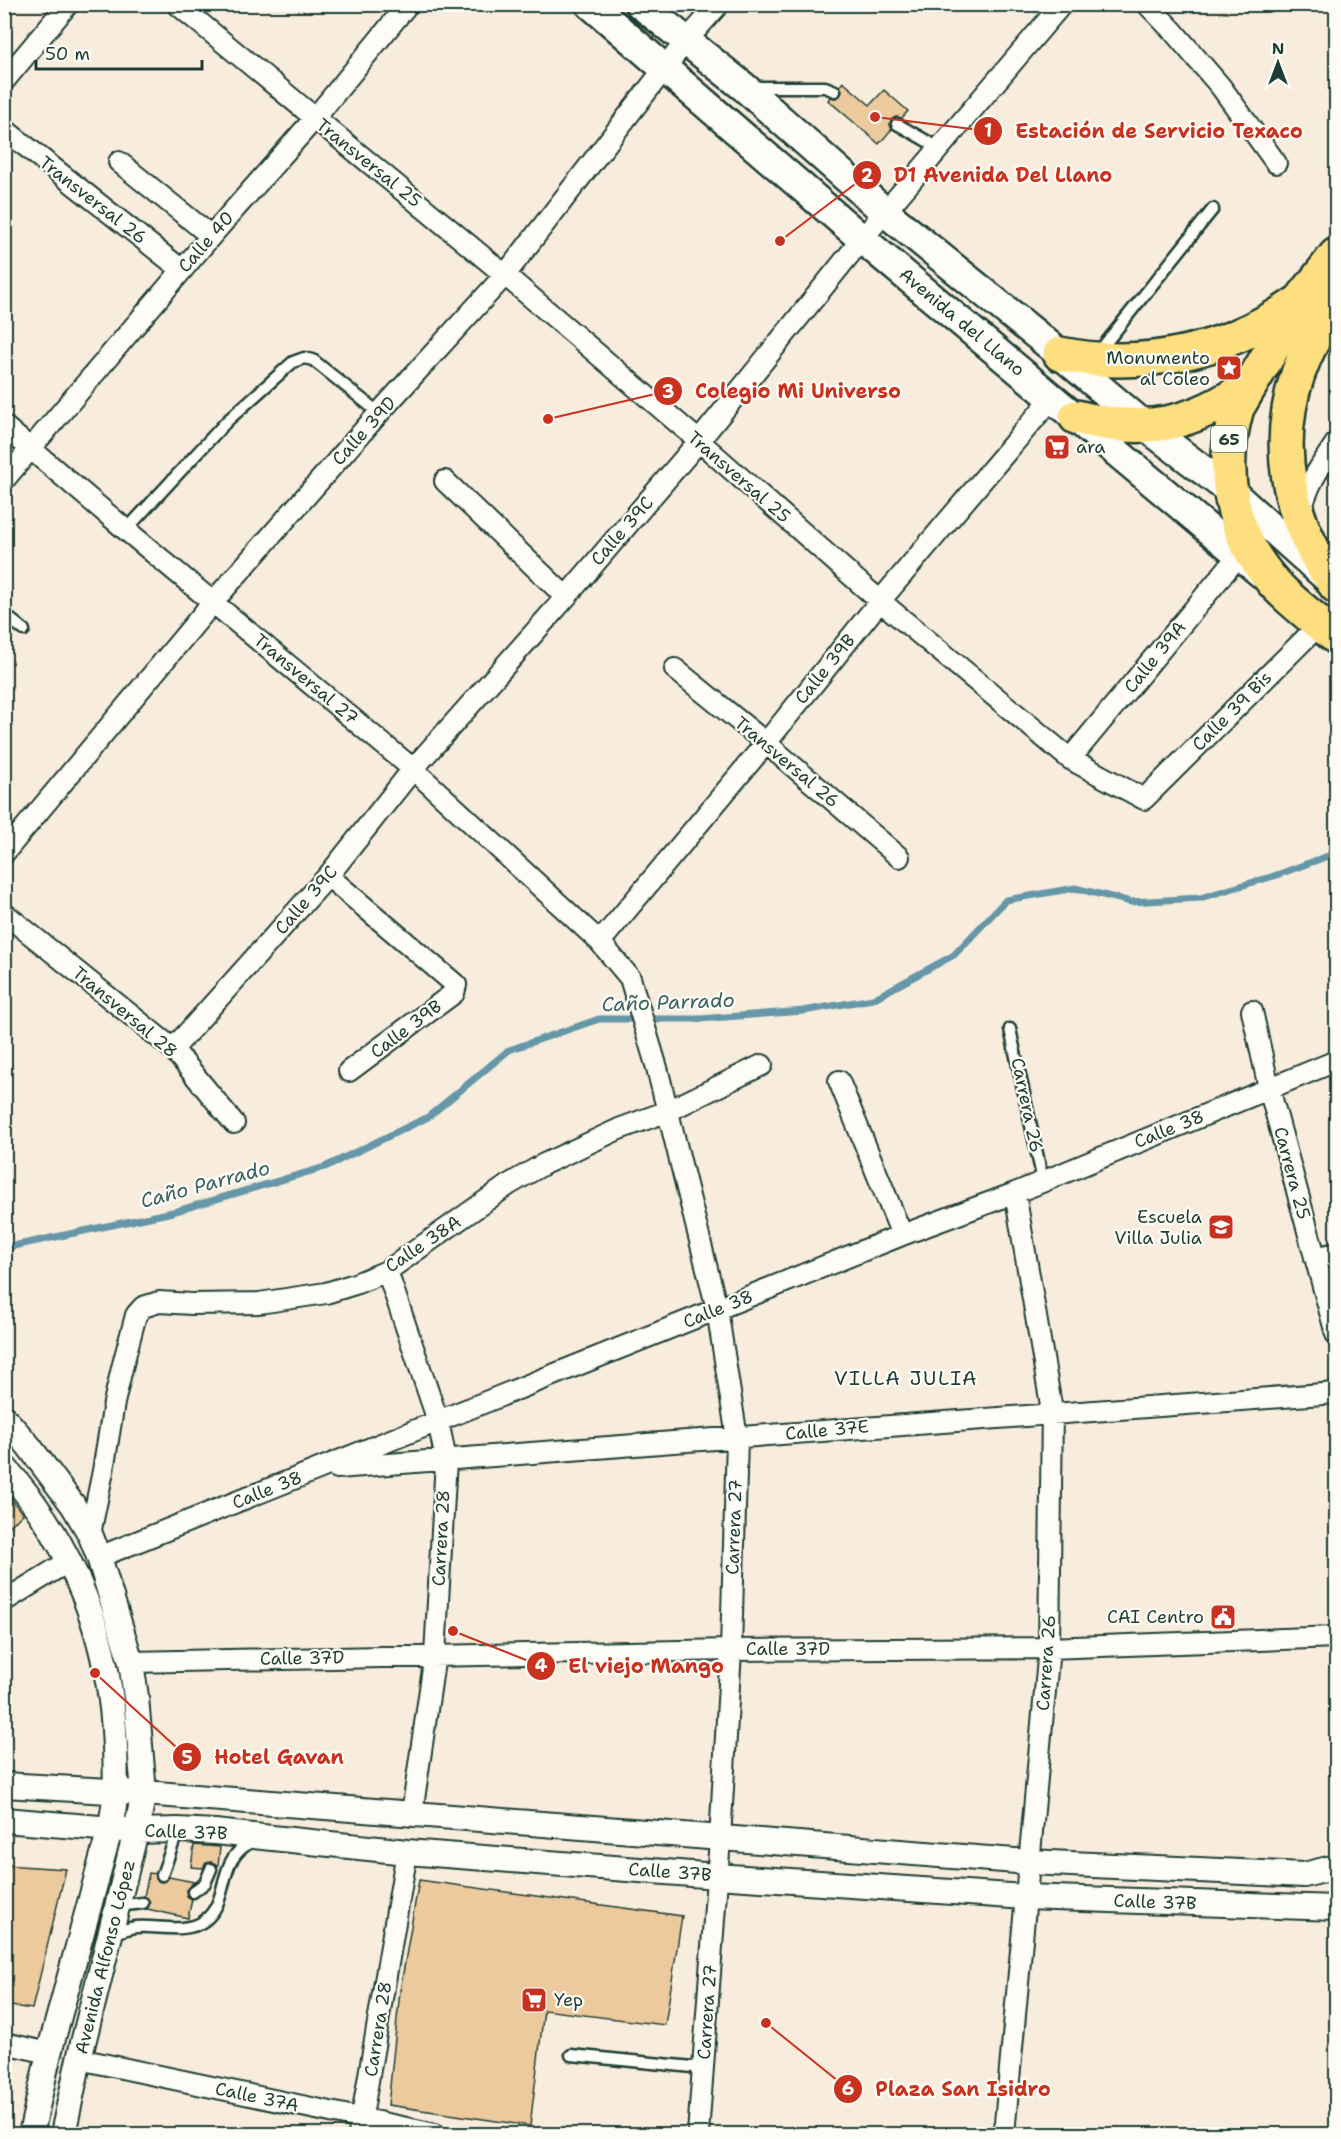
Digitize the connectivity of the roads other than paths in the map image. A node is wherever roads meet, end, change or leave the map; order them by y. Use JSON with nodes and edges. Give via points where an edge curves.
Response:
{"nodes":[{"id":1,"x":68,"y":4,"type":"edge"},
{"id":2,"x":177,"y":4,"type":"edge"},
{"id":3,"x":408,"y":4,"type":"edge"},
{"id":4,"x":590,"y":4,"type":"edge"},
{"id":5,"x":640,"y":4,"type":"edge"},
{"id":6,"x":719,"y":4,"type":"edge"},
{"id":7,"x":1062,"y":4,"type":"edge"},
{"id":8,"x":1147,"y":4,"type":"edge"},
{"id":9,"x":685,"y":42,"type":"junction"},
{"id":10,"x":666,"y":69,"type":"junction"},
{"id":11,"x":4,"y":81,"type":"edge"},
{"id":12,"x":744,"y":87,"type":"junction"},
{"id":13,"x":835,"y":91,"type":"dead end"},
{"id":14,"x":315,"y":118,"type":"junction"},
{"id":15,"x":897,"y":124,"type":"dead end"},
{"id":16,"x":4,"y":129,"type":"edge"},
{"id":17,"x":939,"y":148,"type":"junction"},
{"id":18,"x":119,"y":162,"type":"dead end"},
{"id":19,"x":1276,"y":163,"type":"dead end"},
{"id":20,"x":1213,"y":209,"type":"dead end"},
{"id":21,"x":885,"y":212,"type":"junction"},
{"id":22,"x":211,"y":236,"type":"junction"},
{"id":23,"x":862,"y":238,"type":"junction"},
{"id":24,"x":1336,"y":255,"type":"edge"},
{"id":25,"x":182,"y":270,"type":"junction"},
{"id":26,"x":505,"y":275,"type":"junction"},
{"id":27,"x":1325,"y":313,"type":"edge"},
{"id":28,"x":1060,"y":354,"type":"junction"},
{"id":29,"x":1093,"y":359,"type":"junction"},
{"id":30,"x":1253,"y":383,"type":"junction"},
{"id":31,"x":1064,"y":407,"type":"junction"},
{"id":32,"x":379,"y":413,"type":"junction"},
{"id":33,"x":4,"y":426,"type":"edge"},
{"id":34,"x":1145,"y":426,"type":"junction"},
{"id":35,"x":699,"y":441,"type":"junction"},
{"id":36,"x":1336,"y":443,"type":"edge"},
{"id":37,"x":32,"y":448,"type":"junction"},
{"id":38,"x":4,"y":480,"type":"edge"},
{"id":39,"x":445,"y":481,"type":"dead end"},
{"id":40,"x":1229,"y":490,"type":"junction"},
{"id":41,"x":1300,"y":521,"type":"junction"},
{"id":42,"x":126,"y":530,"type":"junction"},
{"id":43,"x":1239,"y":555,"type":"junction"},
{"id":44,"x":1276,"y":585,"type":"junction"},
{"id":45,"x":1336,"y":586,"type":"edge"},
{"id":46,"x":566,"y":597,"type":"junction"},
{"id":47,"x":213,"y":602,"type":"junction"},
{"id":48,"x":880,"y":602,"type":"junction"},
{"id":49,"x":4,"y":614,"type":"edge"},
{"id":50,"x":24,"y":630,"type":"dead end"},
{"id":51,"x":1329,"y":631,"type":"edge"},
{"id":52,"x":675,"y":669,"type":"dead end"},
{"id":53,"x":766,"y":743,"type":"junction"},
{"id":54,"x":1070,"y":759,"type":"junction"},
{"id":55,"x":413,"y":769,"type":"junction"},
{"id":56,"x":1144,"y":799,"type":"joint"},
{"id":57,"x":4,"y":853,"type":"edge"},
{"id":58,"x":899,"y":857,"type":"dead end"},
{"id":59,"x":328,"y":876,"type":"junction"},
{"id":60,"x":4,"y":913,"type":"edge"},
{"id":61,"x":600,"y":942,"type":"junction"},
{"id":62,"x":1252,"y":1011,"type":"dead end"},
{"id":63,"x":1010,"y":1029,"type":"dead end"},
{"id":64,"x":173,"y":1048,"type":"junction"},
{"id":65,"x":1336,"y":1061,"type":"edge"},
{"id":66,"x":762,"y":1065,"type":"dead end"},
{"id":67,"x":349,"y":1071,"type":"dead end"},
{"id":68,"x":839,"y":1081,"type":"dead end"},
{"id":69,"x":1269,"y":1088,"type":"junction"},
{"id":70,"x":668,"y":1111,"type":"junction"},
{"id":71,"x":234,"y":1123,"type":"dead end"},
{"id":72,"x":1043,"y":1181,"type":"junction"},
{"id":73,"x":1014,"y":1193,"type":"junction"},
{"id":74,"x":902,"y":1235,"type":"junction"},
{"id":75,"x":1336,"y":1253,"type":"edge"},
{"id":76,"x":1315,"y":1258,"type":"junction"},
{"id":77,"x":387,"y":1270,"type":"junction"},
{"id":78,"x":717,"y":1309,"type":"junction"},
{"id":79,"x":1336,"y":1334,"type":"edge"},
{"id":80,"x":1336,"y":1393,"type":"edge"},
{"id":81,"x":1052,"y":1412,"type":"junction"},
{"id":82,"x":4,"y":1419,"type":"edge"},
{"id":83,"x":438,"y":1421,"type":"junction"},
{"id":84,"x":737,"y":1438,"type":"junction"},
{"id":85,"x":446,"y":1460,"type":"junction"},
{"id":86,"x":4,"y":1467,"type":"edge"},
{"id":87,"x":317,"y":1469,"type":"junction"},
{"id":88,"x":90,"y":1534,"type":"junction"},
{"id":89,"x":99,"y":1557,"type":"junction"},
{"id":90,"x":69,"y":1561,"type":"junction"},
{"id":91,"x":4,"y":1601,"type":"edge"},
{"id":92,"x":1336,"y":1637,"type":"edge"},
{"id":93,"x":1049,"y":1648,"type":"junction"},
{"id":94,"x":731,"y":1650,"type":"junction"},
{"id":95,"x":435,"y":1655,"type":"junction"},
{"id":96,"x":130,"y":1662,"type":"junction"},
{"id":97,"x":4,"y":1785,"type":"edge"},
{"id":98,"x":117,"y":1791,"type":"junction"},
{"id":99,"x":144,"y":1793,"type":"junction"},
{"id":100,"x":412,"y":1814,"type":"junction"},
{"id":101,"x":4,"y":1820,"type":"edge"},
{"id":102,"x":110,"y":1829,"type":"junction"},
{"id":103,"x":178,"y":1830,"type":"junction"},
{"id":104,"x":136,"y":1831,"type":"junction"},
{"id":105,"x":263,"y":1837,"type":"junction"},
{"id":106,"x":720,"y":1839,"type":"junction"},
{"id":107,"x":407,"y":1852,"type":"junction"},
{"id":108,"x":1029,"y":1862,"type":"junction"},
{"id":109,"x":1336,"y":1867,"type":"edge"},
{"id":110,"x":211,"y":1869,"type":"dead end"},
{"id":111,"x":1185,"y":1869,"type":"junction"},
{"id":112,"x":162,"y":1875,"type":"dead end"},
{"id":113,"x":717,"y":1876,"type":"junction"},
{"id":114,"x":194,"y":1892,"type":"dead end"},
{"id":115,"x":1026,"y":1897,"type":"junction"},
{"id":116,"x":1336,"y":1902,"type":"edge"},
{"id":117,"x":143,"y":1903,"type":"dead end"},
{"id":118,"x":118,"y":1906,"type":"junction"},
{"id":119,"x":1336,"y":1908,"type":"edge"},
{"id":120,"x":109,"y":1936,"type":"junction"},
{"id":121,"x":4,"y":2043,"type":"edge"},
{"id":122,"x":49,"y":2053,"type":"junction"},
{"id":123,"x":571,"y":2055,"type":"dead end"},
{"id":124,"x":79,"y":2059,"type":"junction"},
{"id":125,"x":703,"y":2068,"type":"junction"},
{"id":126,"x":361,"y":2127,"type":"edge"},
{"id":127,"x":31,"y":2134,"type":"edge"},
{"id":128,"x":63,"y":2134,"type":"edge"},
{"id":129,"x":435,"y":2134,"type":"edge"},
{"id":130,"x":698,"y":2134,"type":"edge"},
{"id":131,"x":1004,"y":2134,"type":"edge"}],
"edges":[{"from":1,"to":11,"type":"street"},
{"from":2,"to":14,"type":"street","name":"Transversal 25"},
{"from":3,"to":14,"type":"street","name":"Calle 40"},
{"from":4,"to":10,"type":"main road","name":"Avenida del Llano"},
{"from":5,"to":9,"type":"main road","name":"Avenida del Llano"},
{"from":6,"to":9,"type":"street","name":"Calle 39D"},
{"from":7,"to":17,"type":"street","name":"Calle 39C"},
{"from":8,"to":19,"type":"street","via":[[1221,87]]},
{"from":9,"to":10,"type":"street","name":"Calle 39D"},
{"from":9,"to":12,"type":"main road","name":"Avenida del Llano"},
{"from":10,"to":23,"type":"main road","name":"Avenida del Llano"},
{"from":10,"to":26,"type":"street","name":"Calle 39D"},
{"from":12,"to":13,"type":"lane","via":[[825,87]]},
{"from":12,"to":21,"type":"main road","name":"Avenida del Llano"},
{"from":14,"to":22,"type":"street","name":"Calle 40"},
{"from":14,"to":26,"type":"street","name":"Transversal 25"},
{"from":15,"to":17,"type":"lane"},
{"from":16,"to":25,"type":"street","name":"Transversal 26"},
{"from":17,"to":21,"type":"street","name":"Calle 39C"},
{"from":18,"to":22,"type":"street"},
{"from":20,"to":29,"type":"lane"},
{"from":21,"to":23,"type":"street","name":"Calle 39C"},
{"from":21,"to":28,"type":"main road","name":"Avenida del Llano"},
{"from":22,"to":25,"type":"street","name":"Calle 40"},
{"from":23,"to":31,"type":"main road","name":"Avenida del Llano"},
{"from":23,"to":35,"type":"street","name":"Calle 39C"},
{"from":24,"to":27,"type":"highway","number":"65"},
{"from":25,"to":37,"type":"street","name":"Calle 40"},
{"from":26,"to":32,"type":"street","name":"Calle 39D"},
{"from":26,"to":35,"type":"street","name":"Transversal 25"},
{"from":27,"to":29,"type":"highway","via":[[1260,326],[1191,352],[1142,360]]},
{"from":27,"to":30,"type":"highway","number":"65"},
{"from":27,"to":41,"type":"highway","number":"65","via":[[1300,366],[1288,417],[1287,470]]},
{"from":28,"to":29,"type":"highway"},
{"from":28,"to":34,"type":"main road","name":"Avenida del Llano"},
{"from":30,"to":34,"type":"highway","via":[[1208,411]]},
{"from":30,"to":40,"type":"highway","number":"65","via":[[1237,408],[1231,428]]},
{"from":31,"to":34,"type":"highway","via":[[1122,426]]},
{"from":31,"to":43,"type":"main road","name":"Avenida del Llano"},
{"from":31,"to":48,"type":"street","name":"Calle 39B"},
{"from":32,"to":42,"type":"lane","via":[[313,360],[293,362],[227,421]]},
{"from":32,"to":47,"type":"street","name":"Calle 39D"},
{"from":33,"to":37,"type":"street","name":"Transversal 27"},
{"from":34,"to":40,"type":"main road","name":"Avenida del Llano"},
{"from":35,"to":46,"type":"street","name":"Calle 39C"},
{"from":35,"to":48,"type":"street","name":"Transversal 25"},
{"from":36,"to":41,"type":"street","via":[[1314,475],[1304,497]]},
{"from":37,"to":38,"type":"street","name":"Calle 40"},
{"from":37,"to":42,"type":"street","name":"Transversal 27"},
{"from":39,"to":46,"type":"street"},
{"from":40,"to":44,"type":"highway","number":"65","via":[[1245,541]]},
{"from":40,"to":45,"type":"main road","name":"Avenida del Llano"},
{"from":41,"to":45,"type":"highway","number":"65"},
{"from":42,"to":47,"type":"street","name":"Transversal 27"},
{"from":43,"to":44,"type":"main road","name":"Avenida del Llano"},
{"from":43,"to":54,"type":"street","name":"Calle 39A"},
{"from":44,"to":51,"type":"highway","name":"Avenida del Llano"},
{"from":46,"to":55,"type":"street","name":"Calle 39C"},
{"from":47,"to":55,"type":"street","name":"Transversal 27"},
{"from":47,"to":57,"type":"street","name":"Calle 39D"},
{"from":48,"to":53,"type":"street","name":"Calle 39B"},
{"from":48,"to":54,"type":"street","name":"Transversal 25"},
{"from":49,"to":50,"type":"lane"},
{"from":51,"to":56,"type":"street","name":"Calle 39 Bis","via":[[1314,630]]},
{"from":52,"to":53,"type":"street","name":"Transversal 26"},
{"from":53,"to":58,"type":"street","name":"Transversal 26"},
{"from":53,"to":61,"type":"street","name":"Calle 39B"},
{"from":54,"to":56,"type":"street","name":"Transversal 25"},
{"from":55,"to":59,"type":"street","name":"Calle 39C"},
{"from":55,"to":61,"type":"street","name":"Transversal 27"},
{"from":59,"to":64,"type":"street","name":"Calle 39C"},
{"from":59,"to":67,"type":"street","name":"Calle 39B","via":[[455,983],[454,993]]},
{"from":60,"to":64,"type":"street","name":"Transversal 28"},
{"from":61,"to":70,"type":"street","name":"Carrera 27","via":[[630,978]]},
{"from":62,"to":69,"type":"street","name":"Carrera 25"},
{"from":63,"to":72,"type":"lane","name":"Carrera 26"},
{"from":64,"to":71,"type":"street","name":"Transversal 28"},
{"from":65,"to":69,"type":"street","name":"Calle 38"},
{"from":66,"to":70,"type":"street","name":"Calle 38A"},
{"from":68,"to":74,"type":"street"},
{"from":69,"to":72,"type":"street","name":"Calle 38"},
{"from":69,"to":76,"type":"street","name":"Carrera 25"},
{"from":70,"to":77,"type":"street","name":"Calle 38A","via":[[544,1164]]},
{"from":70,"to":78,"type":"street","name":"Carrera 27"},
{"from":72,"to":73,"type":"street","name":"Calle 38"},
{"from":73,"to":74,"type":"street","name":"Calle 38"},
{"from":73,"to":81,"type":"street","name":"Carrera 26"},
{"from":74,"to":78,"type":"street","name":"Calle 38"},
{"from":75,"to":76,"type":"street"},
{"from":76,"to":79,"type":"street","name":"Carrera 25"},
{"from":77,"to":83,"type":"street","name":"Carrera 28"},
{"from":77,"to":88,"type":"street","name":"Calle 38A","via":[[326,1293],[293,1299],[226,1305],[159,1302],[143,1307],[136,1315],[122,1368]]},
{"from":78,"to":83,"type":"street","name":"Calle 38"},
{"from":78,"to":84,"type":"street","name":"Carrera 27"},
{"from":80,"to":81,"type":"street","name":"Calle 37E"},
{"from":81,"to":84,"type":"street","name":"Calle 37E"},
{"from":81,"to":93,"type":"street","name":"Carrera 26"},
{"from":82,"to":88,"type":"street","name":"Avenida Alfonso López","via":[[74,1505]]},
{"from":83,"to":85,"type":"street","name":"Carrera 28"},
{"from":83,"to":87,"type":"street","name":"Calle 38"},
{"from":84,"to":85,"type":"street","name":"Calle 37E"},
{"from":84,"to":94,"type":"street","name":"Carrera 27"},
{"from":85,"to":87,"type":"street","name":"Calle 37E"},
{"from":85,"to":95,"type":"street","name":"Carrera 28"},
{"from":86,"to":90,"type":"street","name":"Avenida Alfonso López","via":[[42,1512]]},
{"from":87,"to":89,"type":"street","name":"Calle 38"},
{"from":88,"to":89,"type":"street","name":"Avenida Alfonso López"},
{"from":89,"to":96,"type":"street","name":"Avenida Alfonso López"},
{"from":90,"to":91,"type":"street"},
{"from":90,"to":98,"type":"street","name":"Avenida Alfonso López","via":[[88,1605],[105,1662],[114,1721]]},
{"from":92,"to":93,"type":"street","name":"Calle 37D"},
{"from":93,"to":94,"type":"street","name":"Calle 37D"},
{"from":93,"to":108,"type":"street","name":"Carrera 26"},
{"from":94,"to":95,"type":"street","name":"Calle 37D"},
{"from":94,"to":106,"type":"street","name":"Carrera 27"},
{"from":95,"to":96,"type":"street","name":"Calle 37D"},
{"from":95,"to":100,"type":"street","name":"Carrera 28"},
{"from":96,"to":99,"type":"street","name":"Avenida Alfonso López"},
{"from":97,"to":98,"type":"street","name":"Calle 37B"},
{"from":98,"to":99,"type":"street","name":"Calle 37B"},
{"from":98,"to":102,"type":"street","name":"Avenida Alfonso López"},
{"from":99,"to":100,"type":"street","name":"Calle 37B"},
{"from":99,"to":104,"type":"street","name":"Avenida Alfonso López"},
{"from":100,"to":106,"type":"street","name":"Calle 37B"},
{"from":101,"to":102,"type":"street","name":"Calle 37B"},
{"from":102,"to":104,"type":"street","name":"Calle 37B"},
{"from":102,"to":122,"type":"street","name":"Avenida Alfonso López"},
{"from":103,"to":104,"type":"street","name":"Calle 37B"},
{"from":103,"to":105,"type":"street","name":"Calle 37B","via":[[219,1839]]},
{"from":103,"to":112,"type":"lane"},
{"from":104,"to":118,"type":"street","name":"Avenida Alfonso López"},
{"from":105,"to":107,"type":"street","name":"Calle 37B"},
{"from":105,"to":120,"type":"lane","via":[[239,1849],[232,1859],[214,1911],[205,1920],[195,1926],[132,1928]]},
{"from":106,"to":108,"type":"street","name":"Calle 37B"},
{"from":106,"to":113,"type":"street","name":"Carrera 27"},
{"from":107,"to":113,"type":"street","name":"Calle 37B"},
{"from":107,"to":126,"type":"street","name":"Carrera 28"},
{"from":108,"to":111,"type":"street","name":"Calle 37B"},
{"from":108,"to":115,"type":"street","name":"Carrera 26"},
{"from":109,"to":111,"type":"street","name":"Calle 37B","via":[[1305,1875]]},
{"from":110,"to":114,"type":"lane","via":[[205,1883]]},
{"from":111,"to":116,"type":"street","name":"Calle 37B"},
{"from":113,"to":115,"type":"street","name":"Calle 37B"},
{"from":113,"to":125,"type":"street","name":"Carrera 27"},
{"from":115,"to":119,"type":"street","name":"Calle 37B"},
{"from":115,"to":131,"type":"street","name":"Carrera 26"},
{"from":117,"to":118,"type":"lane"},
{"from":118,"to":120,"type":"street","name":"Avenida Alfonso López"},
{"from":120,"to":124,"type":"street","name":"Avenida Alfonso López"},
{"from":121,"to":122,"type":"street"},
{"from":122,"to":127,"type":"street","name":"Avenida Alfonso López"},
{"from":123,"to":125,"type":"lane"},
{"from":124,"to":126,"type":"street","name":"Calle 37A"},
{"from":124,"to":128,"type":"street","name":"Avenida Alfonso López"},
{"from":125,"to":130,"type":"street","name":"Carrera 27"},
{"from":126,"to":129,"type":"street","name":"Calle 37A"}]}
